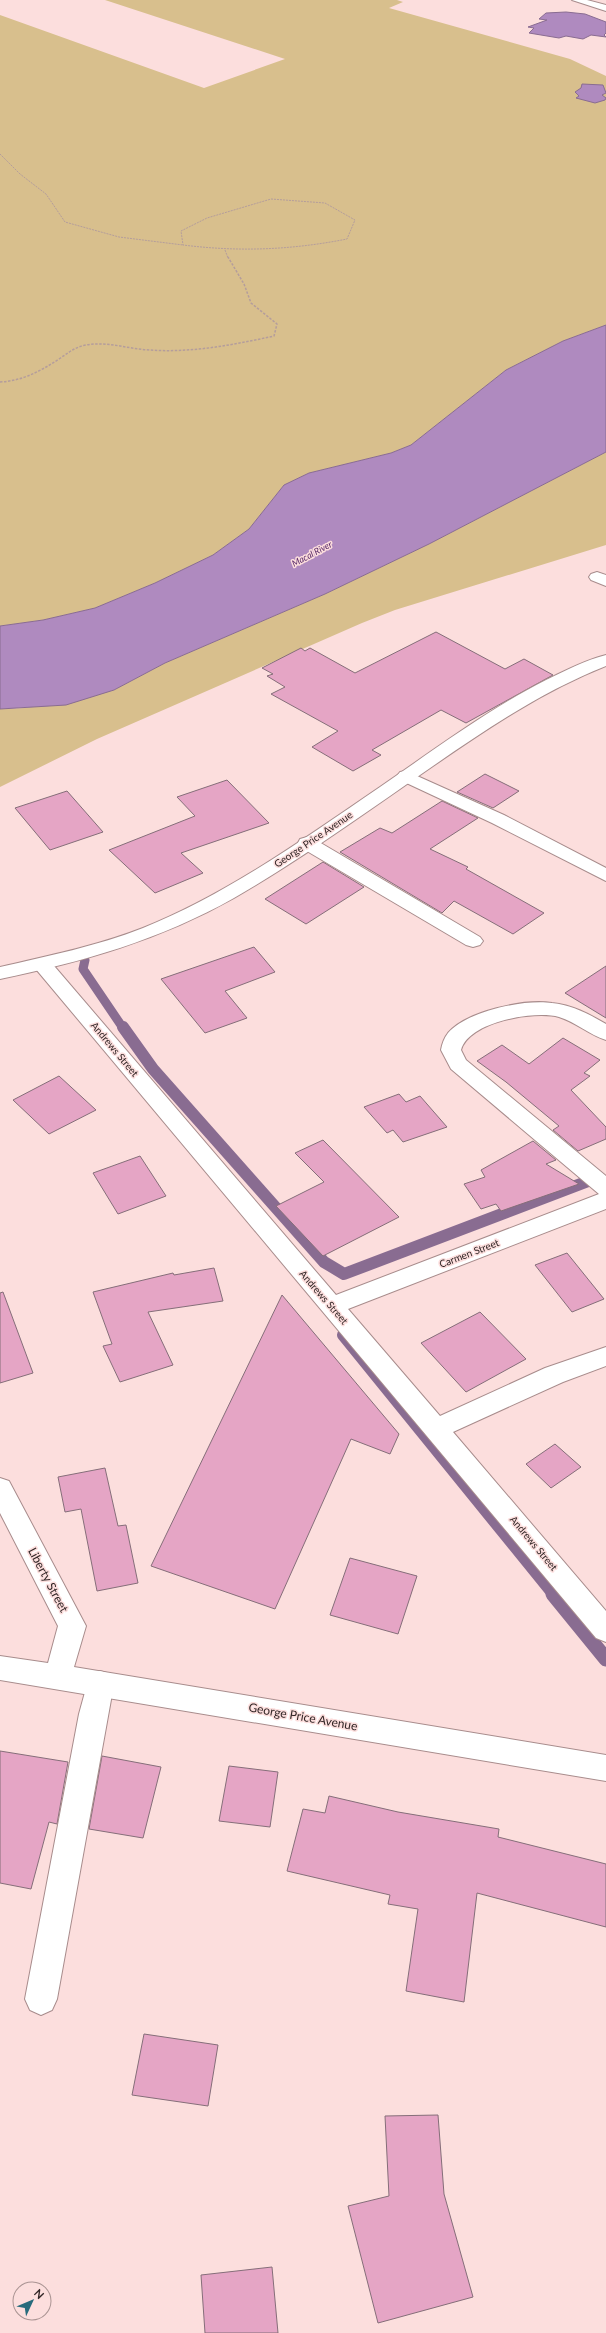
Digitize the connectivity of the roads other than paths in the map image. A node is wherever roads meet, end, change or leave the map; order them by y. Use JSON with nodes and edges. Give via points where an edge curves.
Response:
{"nodes":[{"id":1,"x":577,"y":0,"type":"edge"},
{"id":2,"x":606,"y":8,"type":"edge"},
{"id":3,"x":606,"y":660,"type":"edge"},
{"id":4,"x":406,"y":776,"type":"junction"},
{"id":5,"x":307,"y":843,"type":"junction"},
{"id":6,"x":606,"y":875,"type":"edge"},
{"id":7,"x":473,"y":941,"type":"dead end"},
{"id":8,"x":42,"y":964,"type":"junction"},
{"id":9,"x":0,"y":973,"type":"edge"},
{"id":10,"x":606,"y":1033,"type":"edge"},
{"id":11,"x":606,"y":1188,"type":"edge"},
{"id":12,"x":606,"y":1200,"type":"edge"},
{"id":13,"x":332,"y":1306,"type":"junction"},
{"id":14,"x":606,"y":1356,"type":"edge"},
{"id":15,"x":436,"y":1429,"type":"junction"},
{"id":16,"x":0,"y":1488,"type":"edge"},
{"id":17,"x":606,"y":1630,"type":"edge"},
{"id":18,"x":0,"y":1668,"type":"edge"},
{"id":19,"x":58,"y":1676,"type":"junction"},
{"id":20,"x":100,"y":1683,"type":"junction"},
{"id":21,"x":606,"y":1768,"type":"edge"},
{"id":22,"x":42,"y":1999,"type":"dead end"}],
"edges":[{"from":1,"to":2,"type":"street"},
{"from":3,"to":4,"type":"street","name":"George Price Avenue","via":[[568,675],[536,692]]},
{"from":4,"to":5,"type":"street","name":"George Price Avenue"},
{"from":4,"to":6,"type":"street","via":[[498,819]]},
{"from":5,"to":7,"type":"street"},
{"from":5,"to":8,"type":"street","name":"George Price Avenue","via":[[226,894],[172,922],[141,936]]},
{"from":8,"to":9,"type":"street","name":"George Price Avenue"},
{"from":8,"to":13,"type":"street","name":"Andrews Street"},
{"from":10,"to":11,"type":"street","via":[[561,1011],[524,1010],[494,1016],[470,1026],[455,1038],[451,1050],[458,1064]]},
{"from":12,"to":13,"type":"street","name":"Carmen Street"},
{"from":13,"to":15,"type":"street","name":"Andrews Street"},
{"from":14,"to":15,"type":"street","via":[[554,1375]]},
{"from":15,"to":17,"type":"street","name":"Andrews Street"},
{"from":16,"to":19,"type":"street","name":"Liberty Street","via":[[72,1626]]},
{"from":18,"to":19,"type":"street","name":"George Price Avenue"},
{"from":19,"to":20,"type":"street","name":"George Price Avenue"},
{"from":20,"to":21,"type":"street","name":"George Price Avenue"},
{"from":20,"to":22,"type":"street","via":[[92,1714]]}]}
